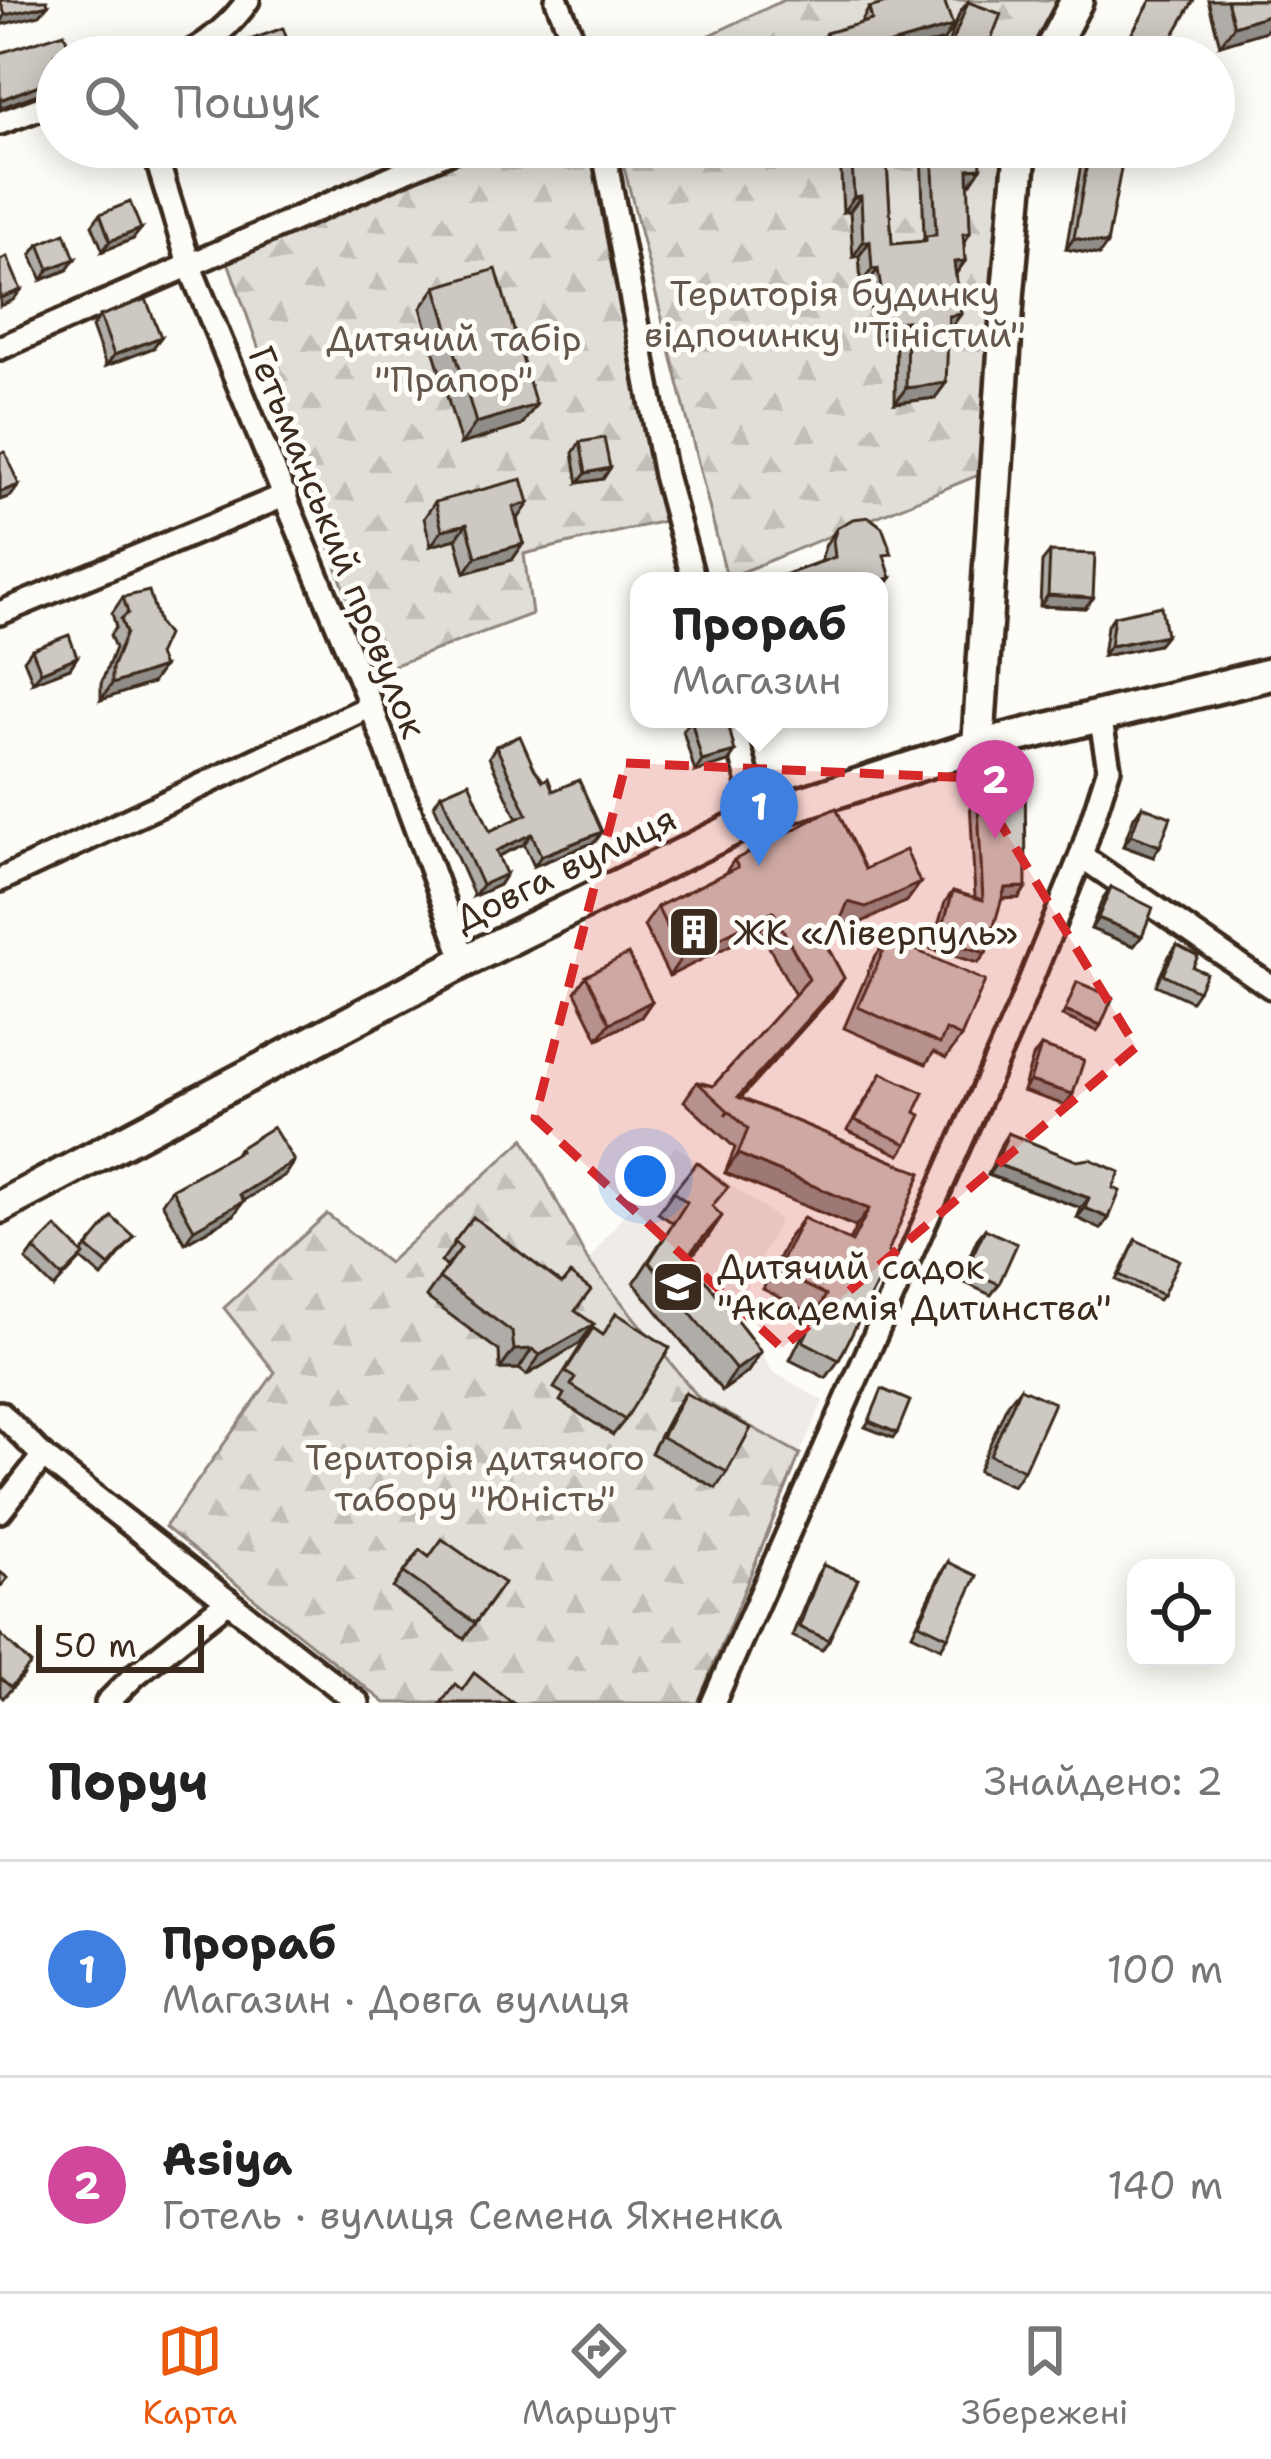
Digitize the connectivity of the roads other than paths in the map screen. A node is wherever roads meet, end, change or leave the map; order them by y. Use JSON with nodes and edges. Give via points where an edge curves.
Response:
{"nodes":[{"id":1,"x":248,"y":0,"type":"edge"},
{"id":2,"x":557,"y":0,"type":"edge"},
{"id":3,"x":1077,"y":0,"type":"edge"},
{"id":4,"x":212,"y":36,"type":"edge"},
{"id":5,"x":572,"y":36,"type":"edge"},
{"id":6,"x":1058,"y":36,"type":"edge"},
{"id":7,"x":36,"y":110,"type":"edge"},
{"id":8,"x":0,"y":123,"type":"edge"},
{"id":9,"x":159,"y":168,"type":"edge"},
{"id":10,"x":413,"y":168,"type":"edge"},
{"id":11,"x":607,"y":168,"type":"edge"},
{"id":12,"x":1019,"y":168,"type":"edge"},
{"id":13,"x":190,"y":267,"type":"junction"},
{"id":14,"x":0,"y":348,"type":"edge"},
{"id":15,"x":286,"y":495,"type":"junction"},
{"id":16,"x":692,"y":572,"type":"edge"},
{"id":17,"x":0,"y":613,"type":"edge"},
{"id":18,"x":1271,"y":674,"type":"edge"},
{"id":19,"x":371,"y":706,"type":"junction"},
{"id":20,"x":1100,"y":716,"type":"junction"},
{"id":21,"x":734,"y":728,"type":"edge"},
{"id":22,"x":978,"y":746,"type":"junction"},
{"id":23,"x":758,"y":817,"type":"junction"},
{"id":24,"x":1082,"y":856,"type":"junction"},
{"id":25,"x":0,"y":880,"type":"edge"},
{"id":26,"x":465,"y":961,"type":"junction"},
{"id":27,"x":1271,"y":987,"type":"edge"},
{"id":28,"x":0,"y":1207,"type":"edge"},
{"id":29,"x":0,"y":1413,"type":"edge"},
{"id":30,"x":43,"y":1456,"type":"junction"},
{"id":31,"x":0,"y":1511,"type":"edge"},
{"id":32,"x":228,"y":1601,"type":"junction"},
{"id":33,"x":344,"y":1699,"type":"edge"},
{"id":34,"x":107,"y":1703,"type":"edge"},
{"id":35,"x":713,"y":1703,"type":"edge"}],
"edges":[{"from":1,"to":4,"type":"street"},
{"from":2,"to":5,"type":"street"},
{"from":3,"to":6,"type":"street"},
{"from":7,"to":8,"type":"street"},
{"from":9,"to":13,"type":"street","name":"Гетьманський провулок"},
{"from":10,"to":13,"type":"street"},
{"from":11,"to":16,"type":"street","via":[[665,475]]},
{"from":12,"to":22,"type":"street"},
{"from":13,"to":14,"type":"street"},
{"from":13,"to":15,"type":"street","name":"Гетьманський провулок"},
{"from":15,"to":17,"type":"street"},
{"from":15,"to":19,"type":"street","name":"Гетьманський провулок"},
{"from":18,"to":20,"type":"street","name":"Довга вулиця"},
{"from":19,"to":25,"type":"street"},
{"from":19,"to":26,"type":"street","name":"Гетьманський провулок"},
{"from":20,"to":22,"type":"street","name":"Довга вулиця"},
{"from":20,"to":24,"type":"street","via":[[1109,768]]},
{"from":21,"to":23,"type":"street"},
{"from":22,"to":23,"type":"street","name":"Довга вулиця"},
{"from":23,"to":26,"type":"street","name":"Довга вулиця"},
{"from":24,"to":27,"type":"street"},
{"from":24,"to":35,"type":"street"},
{"from":26,"to":28,"type":"street","name":"Довга вулиця"},
{"from":29,"to":30,"type":"street"},
{"from":30,"to":31,"type":"street"},
{"from":30,"to":32,"type":"street"},
{"from":32,"to":33,"type":"street"},
{"from":32,"to":34,"type":"street"}]}
